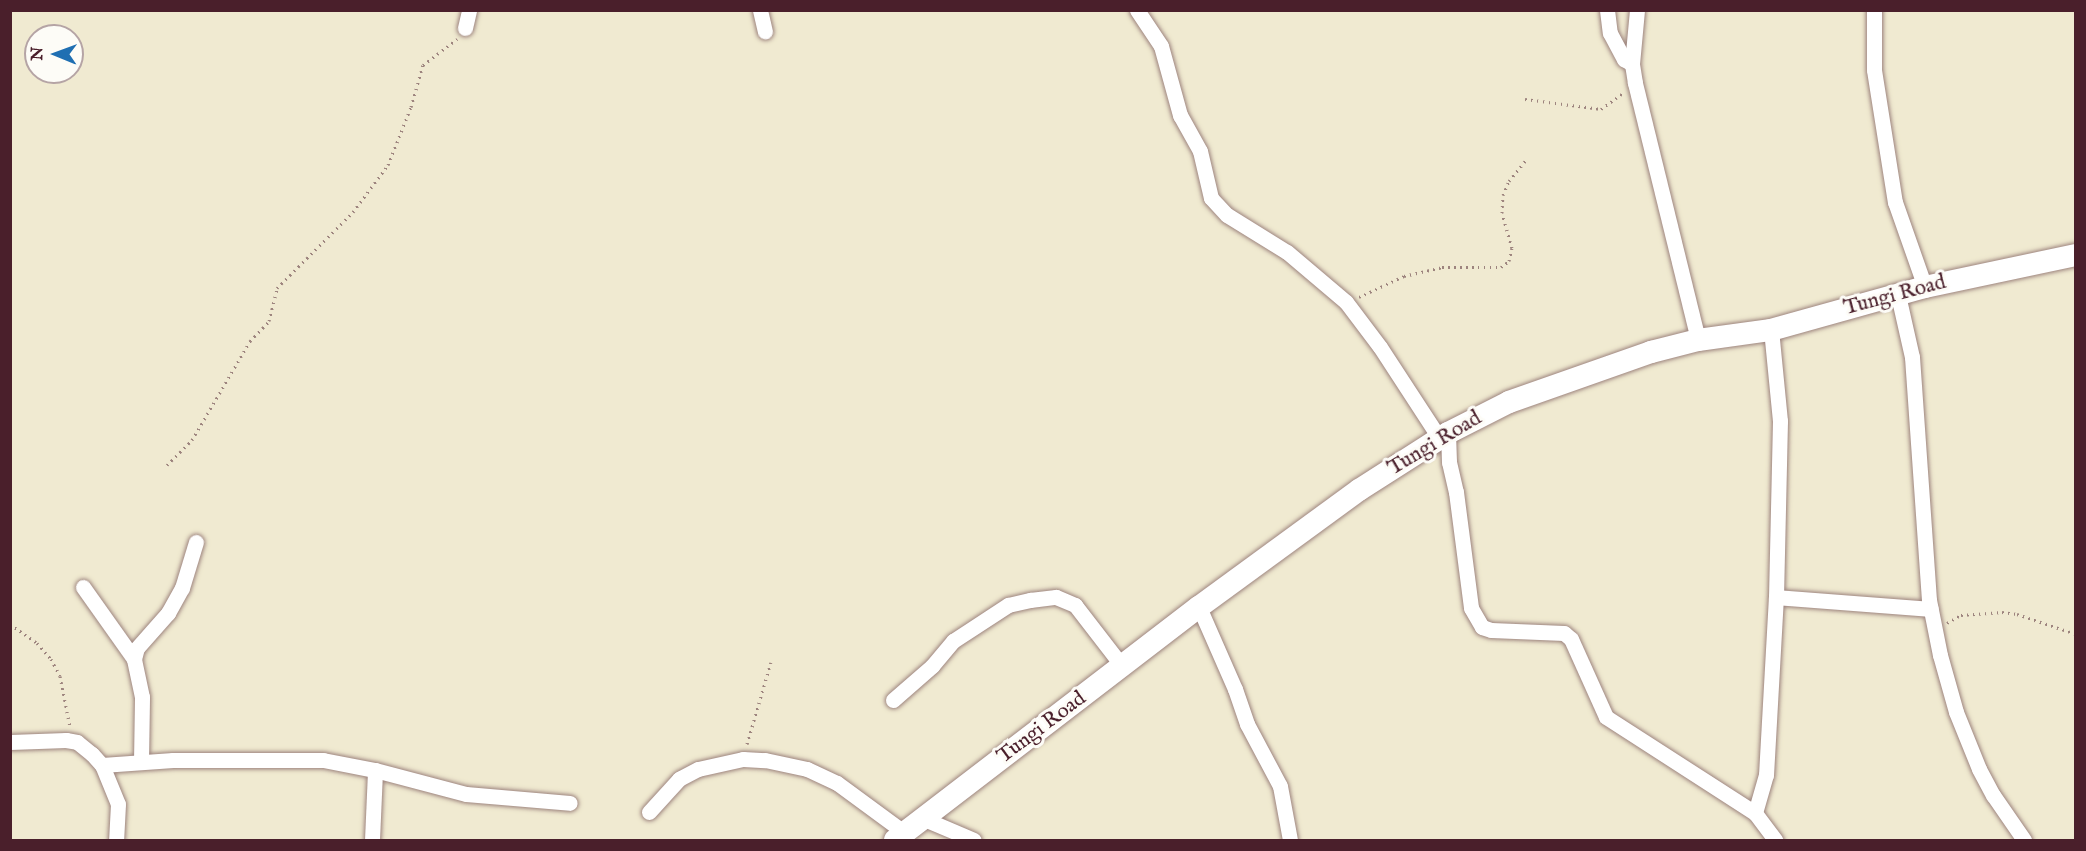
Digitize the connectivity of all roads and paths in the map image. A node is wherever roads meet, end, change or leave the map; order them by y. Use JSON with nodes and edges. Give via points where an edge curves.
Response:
{"nodes":[{"id":1,"x":469,"y":10,"type":"edge"},
{"id":2,"x":760,"y":10,"type":"edge"},
{"id":3,"x":1137,"y":10,"type":"edge"},
{"id":4,"x":1607,"y":10,"type":"edge"},
{"id":5,"x":1637,"y":10,"type":"edge"},
{"id":6,"x":1874,"y":10,"type":"edge"},
{"id":7,"x":465,"y":28,"type":"joint"},
{"id":8,"x":765,"y":31,"type":"dead end"},
{"id":9,"x":1632,"y":64,"type":"junction"},
{"id":10,"x":1635,"y":83,"type":"junction"},
{"id":11,"x":1526,"y":99,"type":"dead end"},
{"id":12,"x":1525,"y":161,"type":"dead end"},
{"id":13,"x":2076,"y":255,"type":"edge"},
{"id":14,"x":1924,"y":287,"type":"junction"},
{"id":15,"x":1898,"y":295,"type":"junction"},
{"id":16,"x":1346,"y":302,"type":"junction"},
{"id":17,"x":1771,"y":330,"type":"junction"},
{"id":18,"x":1698,"y":340,"type":"junction"},
{"id":19,"x":1444,"y":436,"type":"junction"},
{"id":20,"x":167,"y":465,"type":"dead end"},
{"id":21,"x":196,"y":542,"type":"dead end"},
{"id":22,"x":83,"y":587,"type":"dead end"},
{"id":23,"x":1776,"y":597,"type":"junction"},
{"id":24,"x":1200,"y":607,"type":"junction"},
{"id":25,"x":1931,"y":609,"type":"junction"},
{"id":26,"x":10,"y":624,"type":"edge"},
{"id":27,"x":1935,"y":631,"type":"junction"},
{"id":28,"x":2076,"y":634,"type":"edge"},
{"id":29,"x":134,"y":659,"type":"junction"},
{"id":30,"x":771,"y":662,"type":"dead end"},
{"id":31,"x":1123,"y":667,"type":"junction"},
{"id":32,"x":893,"y":700,"type":"dead end"},
{"id":33,"x":10,"y":742,"type":"edge"},
{"id":34,"x":77,"y":742,"type":"junction"},
{"id":35,"x":743,"y":759,"type":"junction"},
{"id":36,"x":141,"y":762,"type":"junction"},
{"id":37,"x":102,"y":765,"type":"junction"},
{"id":38,"x":375,"y":770,"type":"junction"},
{"id":39,"x":570,"y":803,"type":"dead end"},
{"id":40,"x":649,"y":812,"type":"dead end"},
{"id":41,"x":1755,"y":813,"type":"junction"},
{"id":42,"x":922,"y":818,"type":"junction"},
{"id":43,"x":900,"y":837,"type":"edge"},
{"id":44,"x":116,"y":840,"type":"edge"},
{"id":45,"x":372,"y":840,"type":"edge"},
{"id":46,"x":974,"y":840,"type":"edge"},
{"id":47,"x":1290,"y":840,"type":"edge"},
{"id":48,"x":1775,"y":840,"type":"edge"},
{"id":49,"x":2024,"y":840,"type":"edge"}],
"edges":[{"from":1,"to":7,"type":"street"},
{"from":2,"to":8,"type":"street"},
{"from":3,"to":16,"type":"street","via":[[1161,46],[1180,114],[1200,151],[1211,198],[1227,215],[1287,252]]},
{"from":4,"to":9,"type":"street","via":[[1610,33],[1624,59]]},
{"from":5,"to":9,"type":"street"},
{"from":6,"to":14,"type":"street","via":[[1874,70],[1895,202]]},
{"from":7,"to":20,"type":"path","via":[[448,48],[423,65],[388,165],[353,212],[285,277],[277,288],[269,321],[250,341],[192,440]]},
{"from":9,"to":10,"type":"street"},
{"from":10,"to":11,"type":"path","via":[[1601,109]]},
{"from":10,"to":18,"type":"street"},
{"from":12,"to":16,"type":"path","via":[[1503,195],[1502,213],[1512,248],[1509,261],[1501,267],[1442,267],[1404,276]]},
{"from":13,"to":14,"type":"main road","name":"Tungi Road"},
{"from":14,"to":15,"type":"main road","name":"Tungi Road"},
{"from":15,"to":17,"type":"main road","name":"Tungi Road"},
{"from":15,"to":25,"type":"street","via":[[1912,357]]},
{"from":16,"to":19,"type":"street"},
{"from":17,"to":18,"type":"main road","name":"Tungi Road"},
{"from":17,"to":23,"type":"street","via":[[1780,421]]},
{"from":18,"to":19,"type":"main road","name":"Tungi Road","via":[[1651,352],[1509,402]]},
{"from":19,"to":24,"type":"main road","name":"Tungi Road","via":[[1359,490]]},
{"from":19,"to":41,"type":"street","via":[[1472,608],[1482,627],[1564,633],[1571,639],[1606,717]]},
{"from":21,"to":29,"type":"street","via":[[182,588],[168,613],[137,648]]},
{"from":22,"to":29,"type":"street"},
{"from":23,"to":25,"type":"street"},
{"from":23,"to":41,"type":"street","via":[[1766,775]]},
{"from":24,"to":31,"type":"main road","name":"Tungi Road"},
{"from":24,"to":47,"type":"street","via":[[1247,724],[1280,786]]},
{"from":25,"to":27,"type":"street"},
{"from":26,"to":34,"type":"path","via":[[37,643],[51,659],[60,676],[68,722]]},
{"from":27,"to":28,"type":"path","via":[[1961,615],[2002,612]]},
{"from":27,"to":49,"type":"street","via":[[1965,737],[1993,795]]},
{"from":29,"to":36,"type":"street","via":[[142,697]]},
{"from":30,"to":35,"type":"path"},
{"from":31,"to":32,"type":"street","via":[[1075,605],[1056,597],[1030,600],[1008,605],[953,641],[932,666]]},
{"from":31,"to":42,"type":"main road","name":"Tungi Road"},
{"from":33,"to":34,"type":"street"},
{"from":34,"to":37,"type":"street"},
{"from":35,"to":40,"type":"street","via":[[708,766],[679,779]]},
{"from":35,"to":43,"type":"street","via":[[807,769],[837,783]]},
{"from":36,"to":37,"type":"street"},
{"from":36,"to":38,"type":"street","via":[[323,760]]},
{"from":37,"to":44,"type":"street","via":[[118,804]]},
{"from":38,"to":39,"type":"street","via":[[466,794]]},
{"from":38,"to":45,"type":"street"},
{"from":41,"to":48,"type":"street"},
{"from":42,"to":43,"type":"main road","name":"Tungi Road"},
{"from":42,"to":46,"type":"street"}]}
